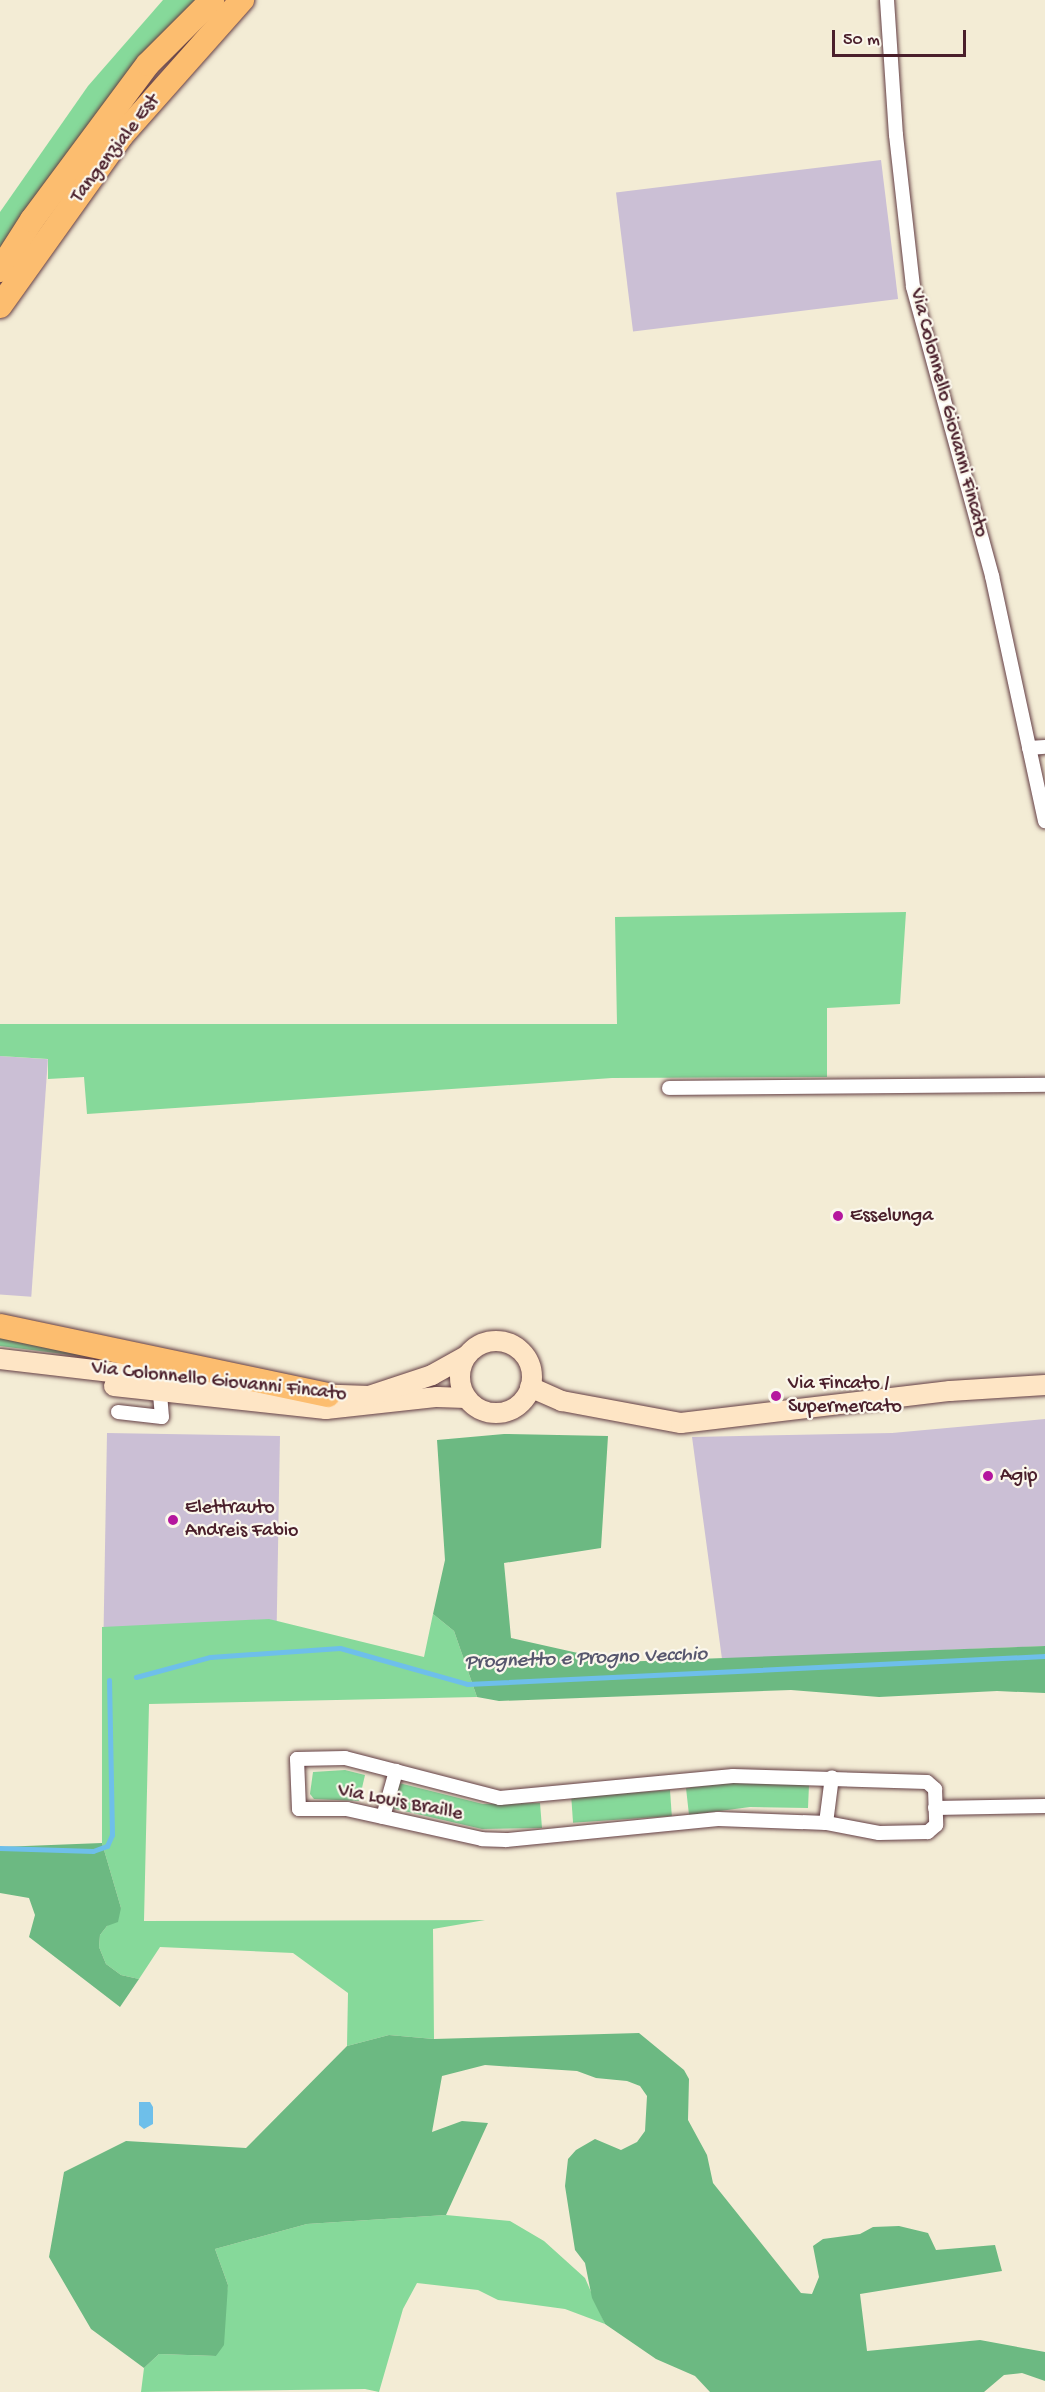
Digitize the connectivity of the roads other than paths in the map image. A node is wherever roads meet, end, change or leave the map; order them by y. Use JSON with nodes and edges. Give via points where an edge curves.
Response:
{"nodes":[{"id":1,"x":212,"y":0,"type":"edge"},
{"id":2,"x":242,"y":0,"type":"edge"},
{"id":3,"x":887,"y":0,"type":"edge"},
{"id":4,"x":0,"y":270,"type":"edge"},
{"id":5,"x":0,"y":306,"type":"edge"},
{"id":6,"x":1045,"y":747,"type":"edge"},
{"id":7,"x":1029,"y":748,"type":"junction"},
{"id":8,"x":1045,"y":821,"type":"edge"},
{"id":9,"x":1045,"y":1085,"type":"edge"},
{"id":10,"x":669,"y":1088,"type":"dead end"},
{"id":11,"x":0,"y":1326,"type":"edge"},
{"id":12,"x":466,"y":1356,"type":"junction"},
{"id":13,"x":0,"y":1359,"type":"edge"},
{"id":14,"x":0,"y":1373,"type":"edge"},
{"id":15,"x":1045,"y":1384,"type":"edge"},
{"id":16,"x":530,"y":1388,"type":"junction"},
{"id":17,"x":160,"y":1392,"type":"junction"},
{"id":18,"x":328,"y":1395,"type":"junction"},
{"id":19,"x":466,"y":1398,"type":"junction"},
{"id":20,"x":118,"y":1412,"type":"dead end"},
{"id":21,"x":396,"y":1771,"type":"junction"},
{"id":22,"x":832,"y":1777,"type":"junction"},
{"id":23,"x":1045,"y":1806,"type":"edge"},
{"id":24,"x":935,"y":1808,"type":"junction"},
{"id":25,"x":383,"y":1817,"type":"junction"},
{"id":26,"x":826,"y":1823,"type":"junction"}],
"edges":[{"from":1,"to":4,"type":"highway","name":"Tangenziale Est","via":[[148,64],[32,220]]},
{"from":2,"to":5,"type":"highway","name":"Tangenziale Est","via":[[122,135]]},
{"from":3,"to":7,"type":"street","name":"Via Colonnello Giovanni Fincato","via":[[896,135],[913,287],[992,576]]},
{"from":6,"to":7,"type":"street"},
{"from":7,"to":8,"type":"street","name":"Via Colonnello Giovanni Fincato"},
{"from":9,"to":10,"type":"street"},
{"from":11,"to":18,"type":"highway"},
{"from":12,"to":16,"type":"main road","name":"Via Colonnello Giovanni Fincato","via":[[483,1343],[511,1344],[530,1366]]},
{"from":12,"to":18,"type":"main road","name":"Via Colonnello Giovanni Fincato","via":[[432,1375],[369,1396]]},
{"from":12,"to":19,"type":"main road","via":[[459,1377]]},
{"from":13,"to":18,"type":"main road","name":"Via Colonnello Giovanni Fincato"},
{"from":14,"to":17,"type":"main road","name":"Via Colonnello Giovanni Fincato"},
{"from":15,"to":16,"type":"main road","via":[[950,1391],[681,1423],[562,1401]]},
{"from":16,"to":19,"type":"main road","name":"Via Colonnello Giovanni Fincato","via":[[518,1405],[503,1412],[479,1410]]},
{"from":17,"to":19,"type":"main road","name":"Via Colonnello Giovanni Fincato","via":[[326,1409],[437,1396]]},
{"from":17,"to":20,"type":"street","via":[[162,1417]]},
{"from":21,"to":22,"type":"street","name":"Via Louis Braille","via":[[500,1798],[733,1776]]},
{"from":21,"to":25,"type":"street"},
{"from":21,"to":25,"type":"street","name":"Via Louis Braille","via":[[345,1758],[297,1759],[299,1809],[347,1809]]},
{"from":22,"to":24,"type":"street","name":"Via Louis Braille","via":[[931,1783],[935,1789]]},
{"from":22,"to":26,"type":"street"},
{"from":23,"to":24,"type":"street"},
{"from":24,"to":26,"type":"street","name":"Via Louis Braille","via":[[936,1825],[928,1832],[879,1833]]},
{"from":25,"to":26,"type":"street","name":"Via Louis Braille","via":[[482,1839],[506,1840],[718,1818]]}]}
